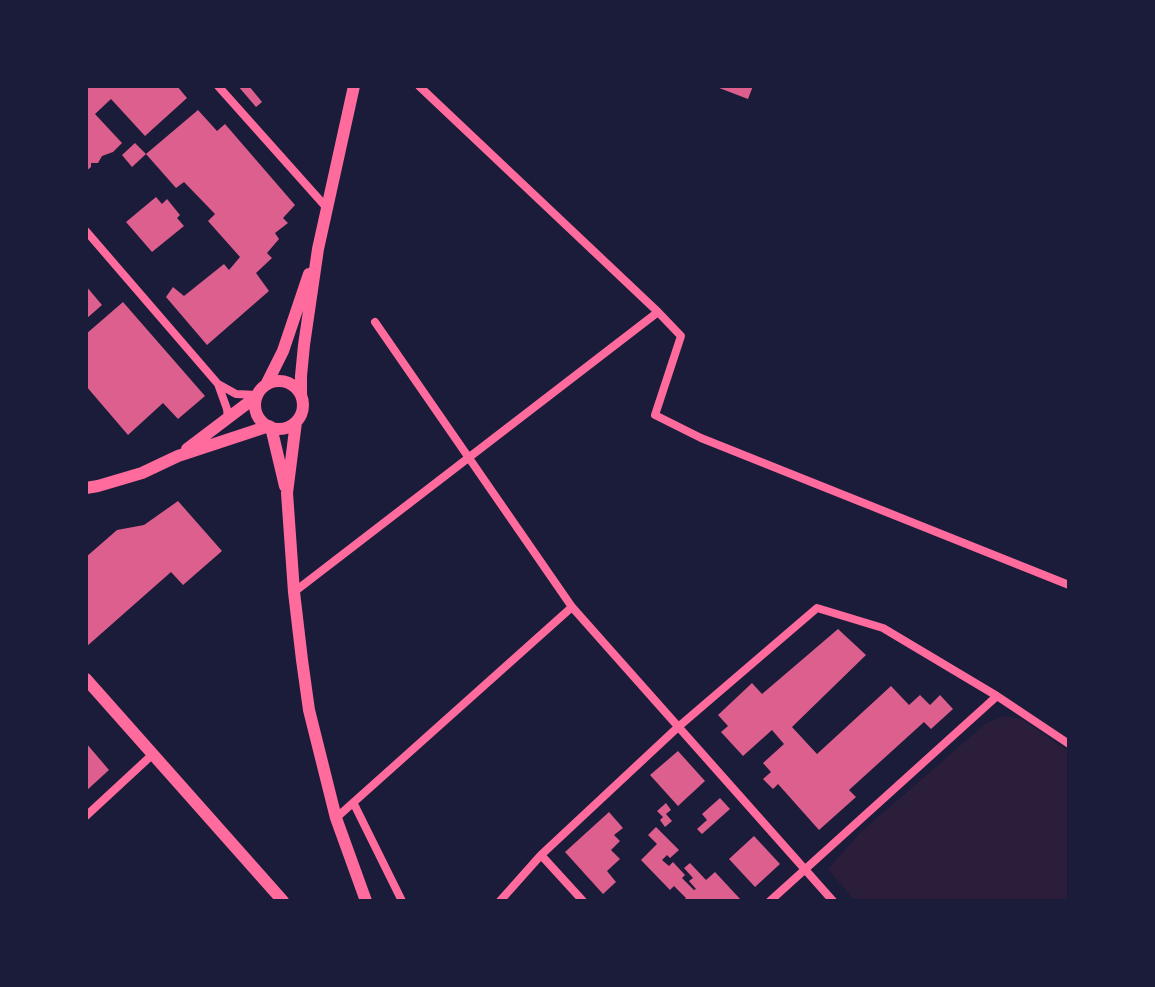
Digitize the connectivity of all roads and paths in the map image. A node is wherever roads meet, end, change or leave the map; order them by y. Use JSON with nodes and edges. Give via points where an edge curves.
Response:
{"nodes":[{"id":1,"x":218,"y":86,"type":"edge"},
{"id":2,"x":354,"y":86,"type":"edge"},
{"id":3,"x":419,"y":86,"type":"edge"},
{"id":4,"x":326,"y":207,"type":"junction"},
{"id":5,"x":86,"y":231,"type":"edge"},
{"id":6,"x":318,"y":249,"type":"junction"},
{"id":7,"x":658,"y":312,"type":"junction"},
{"id":8,"x":375,"y":322,"type":"dead end"},
{"id":9,"x":218,"y":384,"type":"junction"},
{"id":10,"x":260,"y":392,"type":"junction"},
{"id":11,"x":301,"y":394,"type":"junction"},
{"id":12,"x":228,"y":418,"type":"junction"},
{"id":13,"x":296,"y":422,"type":"junction"},
{"id":14,"x":270,"y":427,"type":"junction"},
{"id":15,"x":178,"y":456,"type":"junction"},
{"id":16,"x":468,"y":457,"type":"junction"},
{"id":17,"x":86,"y":488,"type":"edge"},
{"id":18,"x":287,"y":493,"type":"junction"},
{"id":19,"x":1069,"y":585,"type":"edge"},
{"id":20,"x":294,"y":592,"type":"junction"},
{"id":21,"x":572,"y":607,"type":"junction"},
{"id":22,"x":86,"y":679,"type":"edge"},
{"id":23,"x":997,"y":696,"type":"junction"},
{"id":24,"x":677,"y":728,"type":"junction"},
{"id":25,"x":1069,"y":744,"type":"edge"},
{"id":26,"x":153,"y":754,"type":"junction"},
{"id":27,"x":354,"y":804,"type":"junction"},
{"id":28,"x":86,"y":816,"type":"edge"},
{"id":29,"x":336,"y":818,"type":"junction"},
{"id":30,"x":541,"y":855,"type":"junction"},
{"id":31,"x":805,"y":870,"type":"junction"},
{"id":32,"x":283,"y":901,"type":"edge"},
{"id":33,"x":366,"y":901,"type":"edge"},
{"id":34,"x":402,"y":901,"type":"edge"},
{"id":35,"x":500,"y":901,"type":"edge"},
{"id":36,"x":583,"y":901,"type":"edge"},
{"id":37,"x":770,"y":901,"type":"edge"},
{"id":38,"x":833,"y":901,"type":"edge"}],
"edges":[{"from":1,"to":4,"type":"street"},
{"from":2,"to":4,"type":"main road"},
{"from":3,"to":7,"type":"street"},
{"from":4,"to":6,"type":"main road"},
{"from":5,"to":9,"type":"street"},
{"from":6,"to":10,"type":"main road","via":[[283,351]]},
{"from":6,"to":11,"type":"main road"},
{"from":7,"to":16,"type":"street"},
{"from":7,"to":19,"type":"street","via":[[681,336],[655,415]]},
{"from":8,"to":16,"type":"street"},
{"from":9,"to":10,"type":"street","via":[[236,394]]},
{"from":9,"to":12,"type":"street"},
{"from":10,"to":11,"type":"main road","via":[[272,382],[286,382]]},
{"from":10,"to":12,"type":"main road"},
{"from":10,"to":14,"type":"main road","via":[[257,413]]},
{"from":11,"to":13,"type":"main road","via":[[303,406]]},
{"from":12,"to":15,"type":"main road"},
{"from":13,"to":14,"type":"main road","via":[[287,428]]},
{"from":13,"to":18,"type":"main road"},
{"from":14,"to":15,"type":"main road"},
{"from":14,"to":18,"type":"main road"},
{"from":15,"to":17,"type":"main road","via":[[142,473]]},
{"from":16,"to":20,"type":"street"},
{"from":16,"to":21,"type":"street"},
{"from":18,"to":20,"type":"main road"},
{"from":20,"to":29,"type":"main road","via":[[309,710]]},
{"from":21,"to":24,"type":"street"},
{"from":21,"to":27,"type":"street"},
{"from":22,"to":26,"type":"main road"},
{"from":23,"to":24,"type":"street","via":[[883,628],[817,608]]},
{"from":23,"to":25,"type":"street"},
{"from":23,"to":31,"type":"street"},
{"from":24,"to":30,"type":"street"},
{"from":24,"to":31,"type":"street"},
{"from":26,"to":28,"type":"street"},
{"from":26,"to":32,"type":"main road"},
{"from":27,"to":29,"type":"street"},
{"from":27,"to":34,"type":"street"},
{"from":29,"to":33,"type":"main road"},
{"from":30,"to":35,"type":"street"},
{"from":30,"to":36,"type":"street"},
{"from":31,"to":37,"type":"street"},
{"from":31,"to":38,"type":"street"}]}
